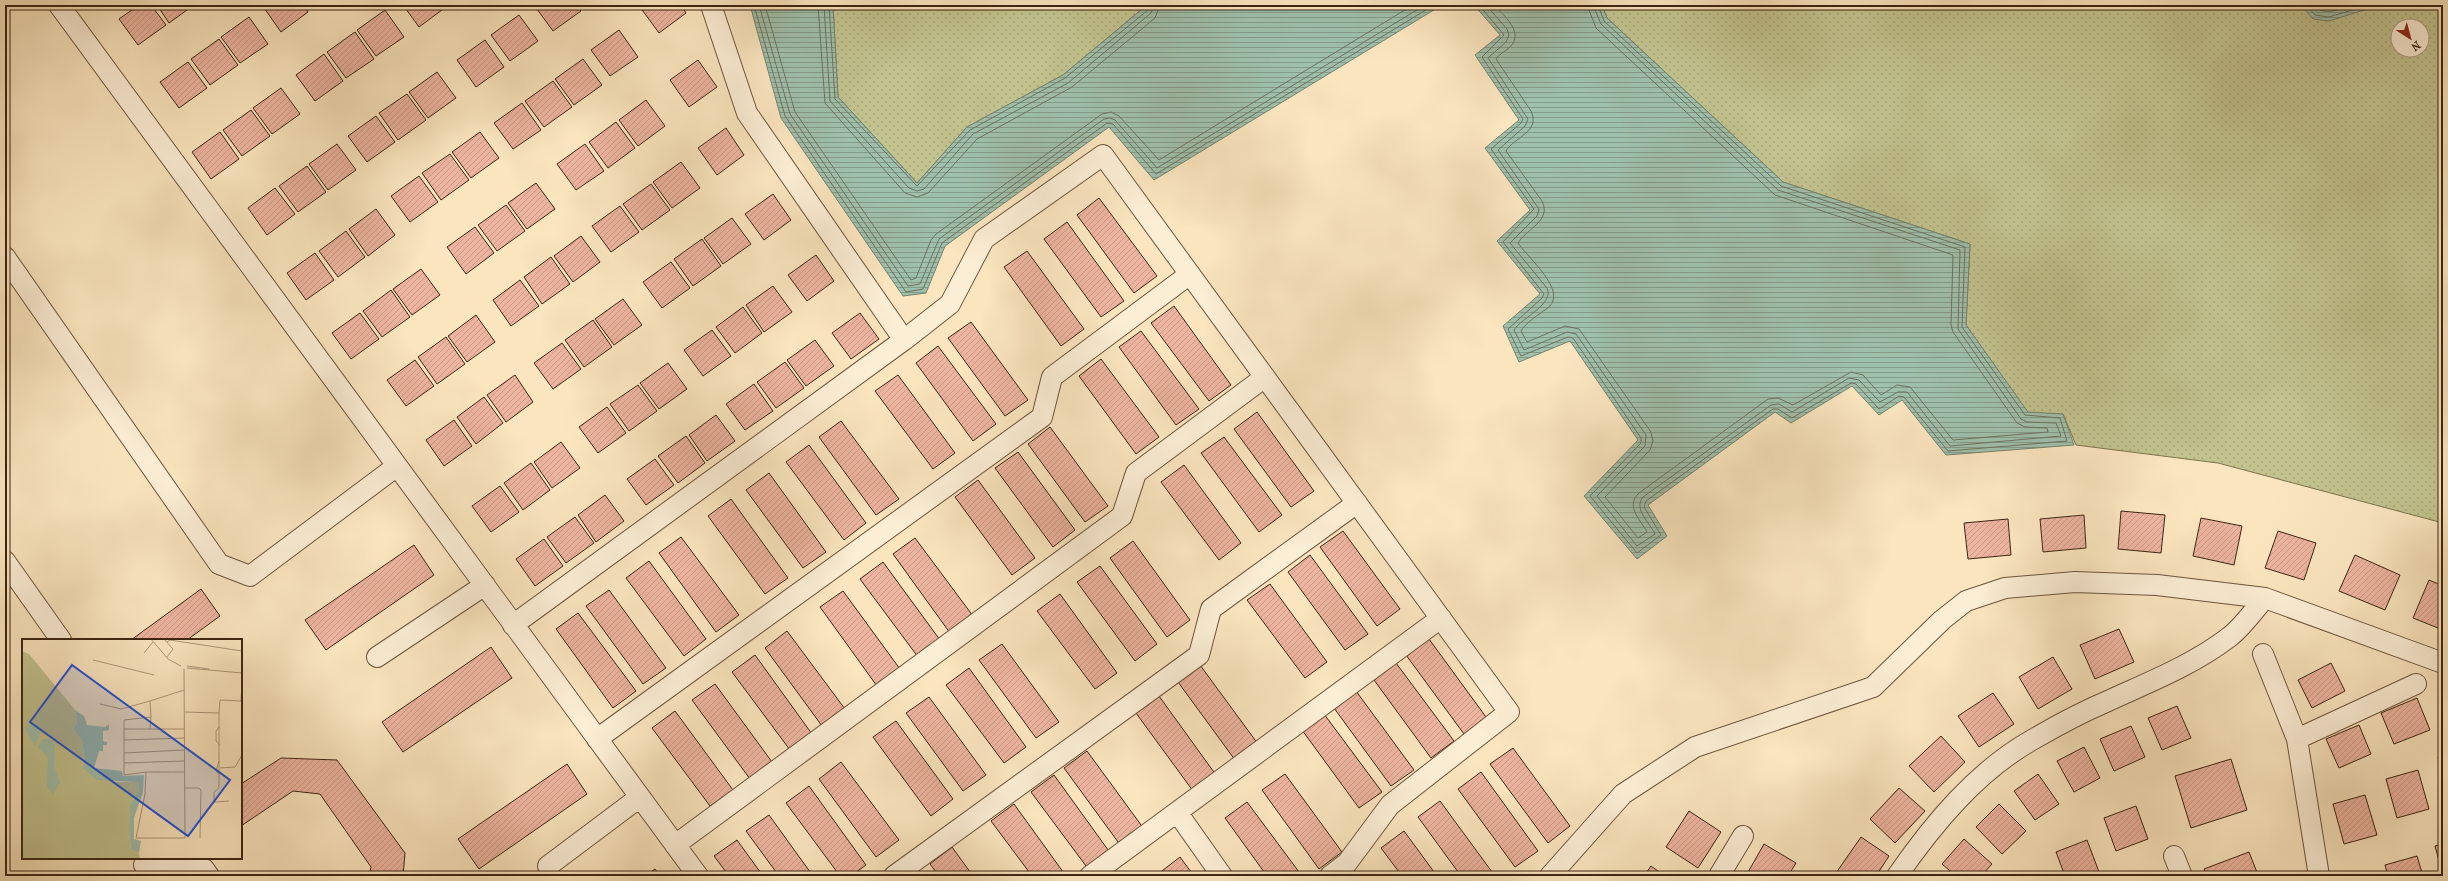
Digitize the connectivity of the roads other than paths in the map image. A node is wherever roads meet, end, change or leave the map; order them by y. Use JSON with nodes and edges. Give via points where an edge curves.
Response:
{"nodes":[{"id":1,"x":59,"y":5,"type":"edge"},
{"id":2,"x":711,"y":5,"type":"edge"},
{"id":3,"x":5,"y":257,"type":"edge"},
{"id":4,"x":1190,"y":274,"type":"junction"},
{"id":5,"x":904,"y":340,"type":"junction"},
{"id":6,"x":1265,"y":378,"type":"junction"},
{"id":7,"x":397,"y":466,"type":"junction"},
{"id":8,"x":1357,"y":503,"type":"junction"},
{"id":9,"x":5,"y":561,"type":"edge"},
{"id":10,"x":485,"y":585,"type":"junction"},
{"id":11,"x":2265,"y":598,"type":"junction"},
{"id":12,"x":1441,"y":618,"type":"junction"},
{"id":13,"x":513,"y":625,"type":"junction"},
{"id":14,"x":60,"y":639,"type":"edge"},
{"id":15,"x":2263,"y":654,"type":"dead end"},
{"id":16,"x":377,"y":657,"type":"dead end"},
{"id":17,"x":2443,"y":663,"type":"edge"},
{"id":18,"x":2416,"y":684,"type":"dead end"},
{"id":19,"x":597,"y":739,"type":"junction"},
{"id":20,"x":2298,"y":739,"type":"junction"},
{"id":21,"x":640,"y":797,"type":"junction"},
{"id":22,"x":1177,"y":812,"type":"junction"},
{"id":23,"x":1743,"y":836,"type":"dead end"},
{"id":24,"x":675,"y":845,"type":"junction"},
{"id":25,"x":2174,"y":856,"type":"dead end"},
{"id":26,"x":145,"y":866,"type":"edge"},
{"id":27,"x":548,"y":866,"type":"dead end"},
{"id":28,"x":209,"y":876,"type":"edge"},
{"id":29,"x":698,"y":876,"type":"edge"},
{"id":30,"x":894,"y":876,"type":"edge"},
{"id":31,"x":1090,"y":876,"type":"edge"},
{"id":32,"x":1222,"y":876,"type":"edge"},
{"id":33,"x":1330,"y":876,"type":"edge"},
{"id":34,"x":1550,"y":876,"type":"edge"},
{"id":35,"x":1719,"y":876,"type":"edge"},
{"id":36,"x":1897,"y":876,"type":"edge"},
{"id":37,"x":2182,"y":876,"type":"edge"},
{"id":38,"x":2319,"y":876,"type":"edge"}],
"edges":[{"from":1,"to":7,"type":"street"},
{"from":2,"to":5,"type":"street","via":[[747,113]]},
{"from":3,"to":7,"type":"street","via":[[219,564],[250,576]]},
{"from":4,"to":5,"type":"street","via":[[1103,155],[984,239],[950,304]]},
{"from":4,"to":6,"type":"street"},
{"from":4,"to":19,"type":"street","via":[[1052,377],[1042,416]]},
{"from":5,"to":13,"type":"street"},
{"from":6,"to":8,"type":"street"},
{"from":6,"to":24,"type":"street","via":[[1136,473],[1122,516]]},
{"from":7,"to":10,"type":"street"},
{"from":8,"to":12,"type":"street"},
{"from":8,"to":30,"type":"street","via":[[1212,609],[1199,655]]},
{"from":9,"to":14,"type":"street"},
{"from":10,"to":13,"type":"street"},
{"from":10,"to":16,"type":"street"},
{"from":11,"to":17,"type":"street"},
{"from":11,"to":34,"type":"street","via":[[2158,584],[2075,582],[2005,588],[1966,600],[1873,687],[1695,747],[1623,794]]},
{"from":11,"to":36,"type":"street","via":[[2229,638],[2177,672],[2106,701],[2031,740],[1991,770],[1952,806],[1919,844]]},
{"from":12,"to":22,"type":"street"},
{"from":12,"to":33,"type":"street","via":[[1509,712],[1390,805],[1347,863]]},
{"from":13,"to":19,"type":"street"},
{"from":15,"to":20,"type":"street"},
{"from":18,"to":20,"type":"street"},
{"from":19,"to":21,"type":"street"},
{"from":20,"to":38,"type":"street"},
{"from":21,"to":24,"type":"street"},
{"from":21,"to":27,"type":"street"},
{"from":22,"to":31,"type":"street"},
{"from":22,"to":32,"type":"street"},
{"from":23,"to":35,"type":"street"},
{"from":24,"to":29,"type":"street"},
{"from":25,"to":37,"type":"street"},
{"from":26,"to":28,"type":"street","via":[[204,869]]}]}
